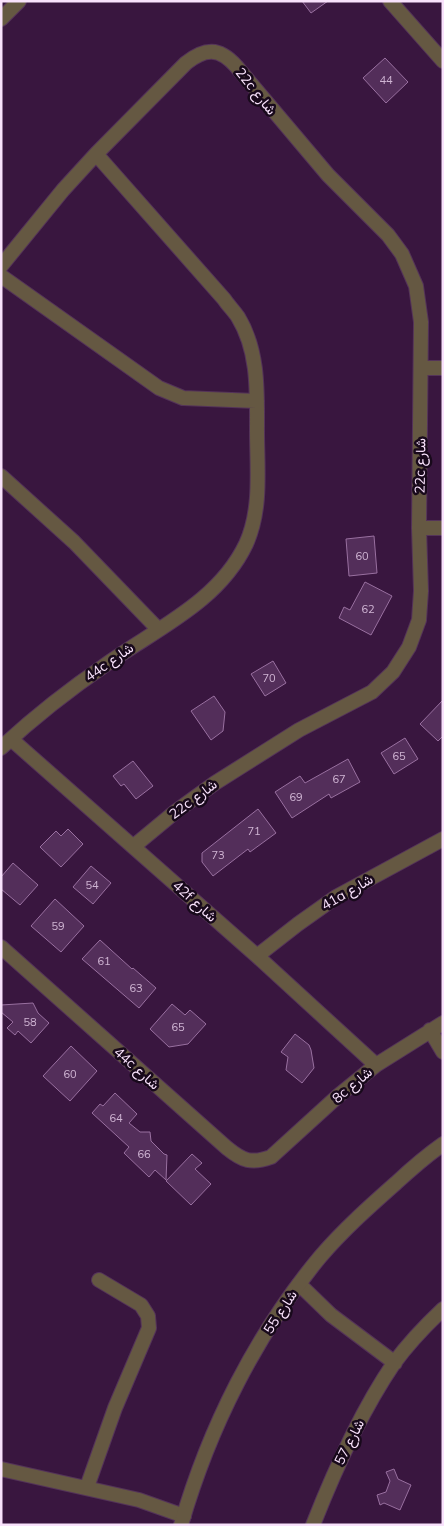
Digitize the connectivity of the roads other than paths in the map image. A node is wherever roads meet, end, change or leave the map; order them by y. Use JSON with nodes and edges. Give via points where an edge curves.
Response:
{"nodes":[{"id":1,"x":19,"y":1,"type":"edge"},
{"id":2,"x":390,"y":1,"type":"edge"},
{"id":3,"x":1,"y":19,"type":"edge"},
{"id":4,"x":443,"y":61,"type":"edge"},
{"id":5,"x":96,"y":154,"type":"junction"},
{"id":6,"x":1,"y":266,"type":"edge"},
{"id":7,"x":1,"y":276,"type":"edge"},
{"id":8,"x":421,"y":368,"type":"junction"},
{"id":9,"x":443,"y":368,"type":"edge"},
{"id":10,"x":257,"y":401,"type":"junction"},
{"id":11,"x":1,"y":476,"type":"edge"},
{"id":12,"x":420,"y":528,"type":"junction"},
{"id":13,"x":443,"y":528,"type":"edge"},
{"id":14,"x":158,"y":629,"type":"junction"},
{"id":15,"x":6,"y":744,"type":"edge"},
{"id":16,"x":443,"y":839,"type":"edge"},
{"id":17,"x":134,"y":846,"type":"junction"},
{"id":18,"x":1,"y":947,"type":"edge"},
{"id":19,"x":257,"y":956,"type":"junction"},
{"id":20,"x":443,"y":1022,"type":"edge"},
{"id":21,"x":430,"y":1030,"type":"junction"},
{"id":22,"x":443,"y":1052,"type":"edge"},
{"id":23,"x":376,"y":1065,"type":"junction"},
{"id":24,"x":443,"y":1144,"type":"edge"},
{"id":25,"x":281,"y":1149,"type":"joint"},
{"id":26,"x":98,"y":1280,"type":"dead end"},
{"id":27,"x":296,"y":1289,"type":"junction"},
{"id":28,"x":443,"y":1308,"type":"edge"},
{"id":29,"x":395,"y":1363,"type":"junction"},
{"id":30,"x":1,"y":1469,"type":"edge"},
{"id":31,"x":88,"y":1487,"type":"junction"},
{"id":32,"x":184,"y":1515,"type":"edge"},
{"id":33,"x":313,"y":1525,"type":"edge"}],
"edges":[{"from":1,"to":3,"type":"street"},
{"from":2,"to":4,"type":"street"},
{"from":5,"to":6,"type":"street","name":"22c شارع"},
{"from":5,"to":8,"type":"street","name":"22c شارع","via":[[195,56],[206,51],[228,57],[328,175],[388,235],[402,254],[416,286],[421,322]]},
{"from":5,"to":10,"type":"street","name":"44c شارع","via":[[238,316],[252,351]]},
{"from":7,"to":10,"type":"street","via":[[159,388],[183,398]]},
{"from":8,"to":9,"type":"street"},
{"from":8,"to":12,"type":"street","name":"22c شارع"},
{"from":10,"to":14,"type":"street","name":"44c شارع","via":[[256,512],[247,542],[234,566],[216,588]]},
{"from":11,"to":14,"type":"street","via":[[79,547]]},
{"from":12,"to":13,"type":"street"},
{"from":12,"to":17,"type":"street","name":"22c شارع","via":[[422,591],[418,620],[409,647],[393,672],[372,692],[299,730],[215,783]]},
{"from":14,"to":15,"type":"street","name":"44c شارع","via":[[83,680]]},
{"from":15,"to":17,"type":"street","name":"42f شارع"},
{"from":16,"to":19,"type":"street","name":"41a شارع","via":[[336,897]]},
{"from":17,"to":19,"type":"street","name":"42f شارع"},
{"from":18,"to":25,"type":"street","name":"44c شارع","via":[[237,1156],[247,1161],[260,1161]]},
{"from":19,"to":23,"type":"street","name":"42f شارع"},
{"from":20,"to":21,"type":"street","name":"8c شارع"},
{"from":21,"to":22,"type":"street"},
{"from":21,"to":23,"type":"street","name":"8c شارع"},
{"from":23,"to":25,"type":"street","name":"8c شارع"},
{"from":24,"to":27,"type":"street","name":"شارع 55","via":[[375,1201],[322,1255]]},
{"from":26,"to":31,"type":"street","via":[[141,1306],[148,1316],[149,1328],[115,1408]]},
{"from":27,"to":29,"type":"street"},
{"from":27,"to":32,"type":"street","name":"شارع 55","via":[[257,1349],[221,1416],[202,1459]]},
{"from":28,"to":29,"type":"street","name":"شارع 57"},
{"from":29,"to":33,"type":"street","name":"شارع 57","via":[[362,1416],[333,1474]]},
{"from":30,"to":31,"type":"street"},
{"from":31,"to":32,"type":"street","via":[[139,1500],[157,1500]]}]}
